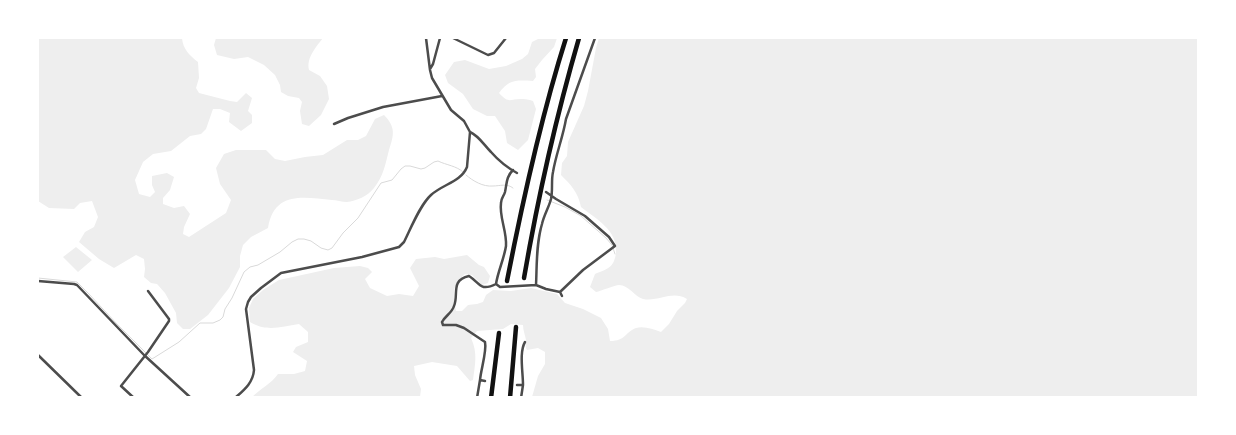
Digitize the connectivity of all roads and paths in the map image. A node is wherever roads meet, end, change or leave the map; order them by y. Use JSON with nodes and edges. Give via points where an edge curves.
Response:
{"nodes":[{"id":1,"x":426,"y":38,"type":"edge"},
{"id":2,"x":440,"y":38,"type":"edge"},
{"id":3,"x":453,"y":38,"type":"edge"},
{"id":4,"x":506,"y":38,"type":"edge"},
{"id":5,"x":566,"y":38,"type":"edge"},
{"id":6,"x":579,"y":38,"type":"edge"},
{"id":7,"x":595,"y":38,"type":"edge"},
{"id":8,"x":430,"y":70,"type":"junction"},
{"id":9,"x":442,"y":96,"type":"junction"},
{"id":10,"x":334,"y":124,"type":"dead end"},
{"id":11,"x":470,"y":132,"type":"junction"},
{"id":12,"x":513,"y":170,"type":"junction"},
{"id":13,"x":517,"y":173,"type":"dead end"},
{"id":14,"x":546,"y":192,"type":"dead end"},
{"id":15,"x":551,"y":198,"type":"junction"},
{"id":16,"x":524,"y":278,"type":"dead end"},
{"id":17,"x":38,"y":280,"type":"edge"},
{"id":18,"x":507,"y":281,"type":"dead end"},
{"id":19,"x":496,"y":284,"type":"junction"},
{"id":20,"x":536,"y":285,"type":"junction"},
{"id":21,"x":148,"y":291,"type":"dead end"},
{"id":22,"x":560,"y":292,"type":"junction"},
{"id":23,"x":562,"y":296,"type":"dead end"},
{"id":24,"x":516,"y":327,"type":"dead end"},
{"id":25,"x":499,"y":333,"type":"dead end"},
{"id":26,"x":525,"y":342,"type":"dead end"},
{"id":27,"x":146,"y":354,"type":"junction"},
{"id":28,"x":38,"y":355,"type":"edge"},
{"id":29,"x":480,"y":380,"type":"junction"},
{"id":30,"x":485,"y":380,"type":"dead end"},
{"id":31,"x":517,"y":385,"type":"dead end"},
{"id":32,"x":523,"y":385,"type":"junction"},
{"id":33,"x":82,"y":398,"type":"edge"},
{"id":34,"x":134,"y":398,"type":"edge"},
{"id":35,"x":191,"y":398,"type":"edge"},
{"id":36,"x":234,"y":398,"type":"edge"},
{"id":37,"x":477,"y":398,"type":"edge"},
{"id":38,"x":492,"y":398,"type":"edge"},
{"id":39,"x":510,"y":398,"type":"edge"},
{"id":40,"x":521,"y":398,"type":"edge"}],
"edges":[{"from":1,"to":8,"type":"street"},
{"from":2,"to":8,"type":"street"},
{"from":3,"to":4,"type":"street","via":[[488,55],[494,53]]},
{"from":5,"to":18,"type":"highway","via":[[534,155]]},
{"from":6,"to":16,"type":"highway","via":[[543,177]]},
{"from":7,"to":15,"type":"street","via":[[566,119],[552,174]]},
{"from":8,"to":9,"type":"street"},
{"from":9,"to":10,"type":"street","via":[[383,107]]},
{"from":9,"to":11,"type":"street"},
{"from":11,"to":12,"type":"street"},
{"from":11,"to":36,"type":"street","via":[[465,172],[425,201],[399,247],[281,273],[251,297],[246,309],[254,376]]},
{"from":12,"to":13,"type":"street"},
{"from":12,"to":19,"type":"street","via":[[501,203],[506,241]]},
{"from":14,"to":15,"type":"street"},
{"from":15,"to":20,"type":"street","via":[[539,238]]},
{"from":15,"to":22,"type":"street","via":[[585,216],[615,246]]},
{"from":17,"to":27,"type":"street","via":[[77,285]]},
{"from":19,"to":20,"type":"street","via":[[500,287]]},
{"from":19,"to":29,"type":"street","via":[[483,287],[473,278],[465,277],[456,287],[454,307],[442,322],[443,325],[464,328],[485,342]]},
{"from":20,"to":22,"type":"street"},
{"from":21,"to":27,"type":"street","via":[[169,321]]},
{"from":22,"to":23,"type":"street"},
{"from":24,"to":39,"type":"highway"},
{"from":25,"to":38,"type":"highway"},
{"from":26,"to":32,"type":"street","via":[[522,352]]},
{"from":27,"to":34,"type":"street","via":[[121,386]]},
{"from":27,"to":35,"type":"street"},
{"from":28,"to":33,"type":"street"},
{"from":29,"to":30,"type":"street"},
{"from":29,"to":37,"type":"street"},
{"from":31,"to":32,"type":"street"},
{"from":32,"to":40,"type":"street"}]}
